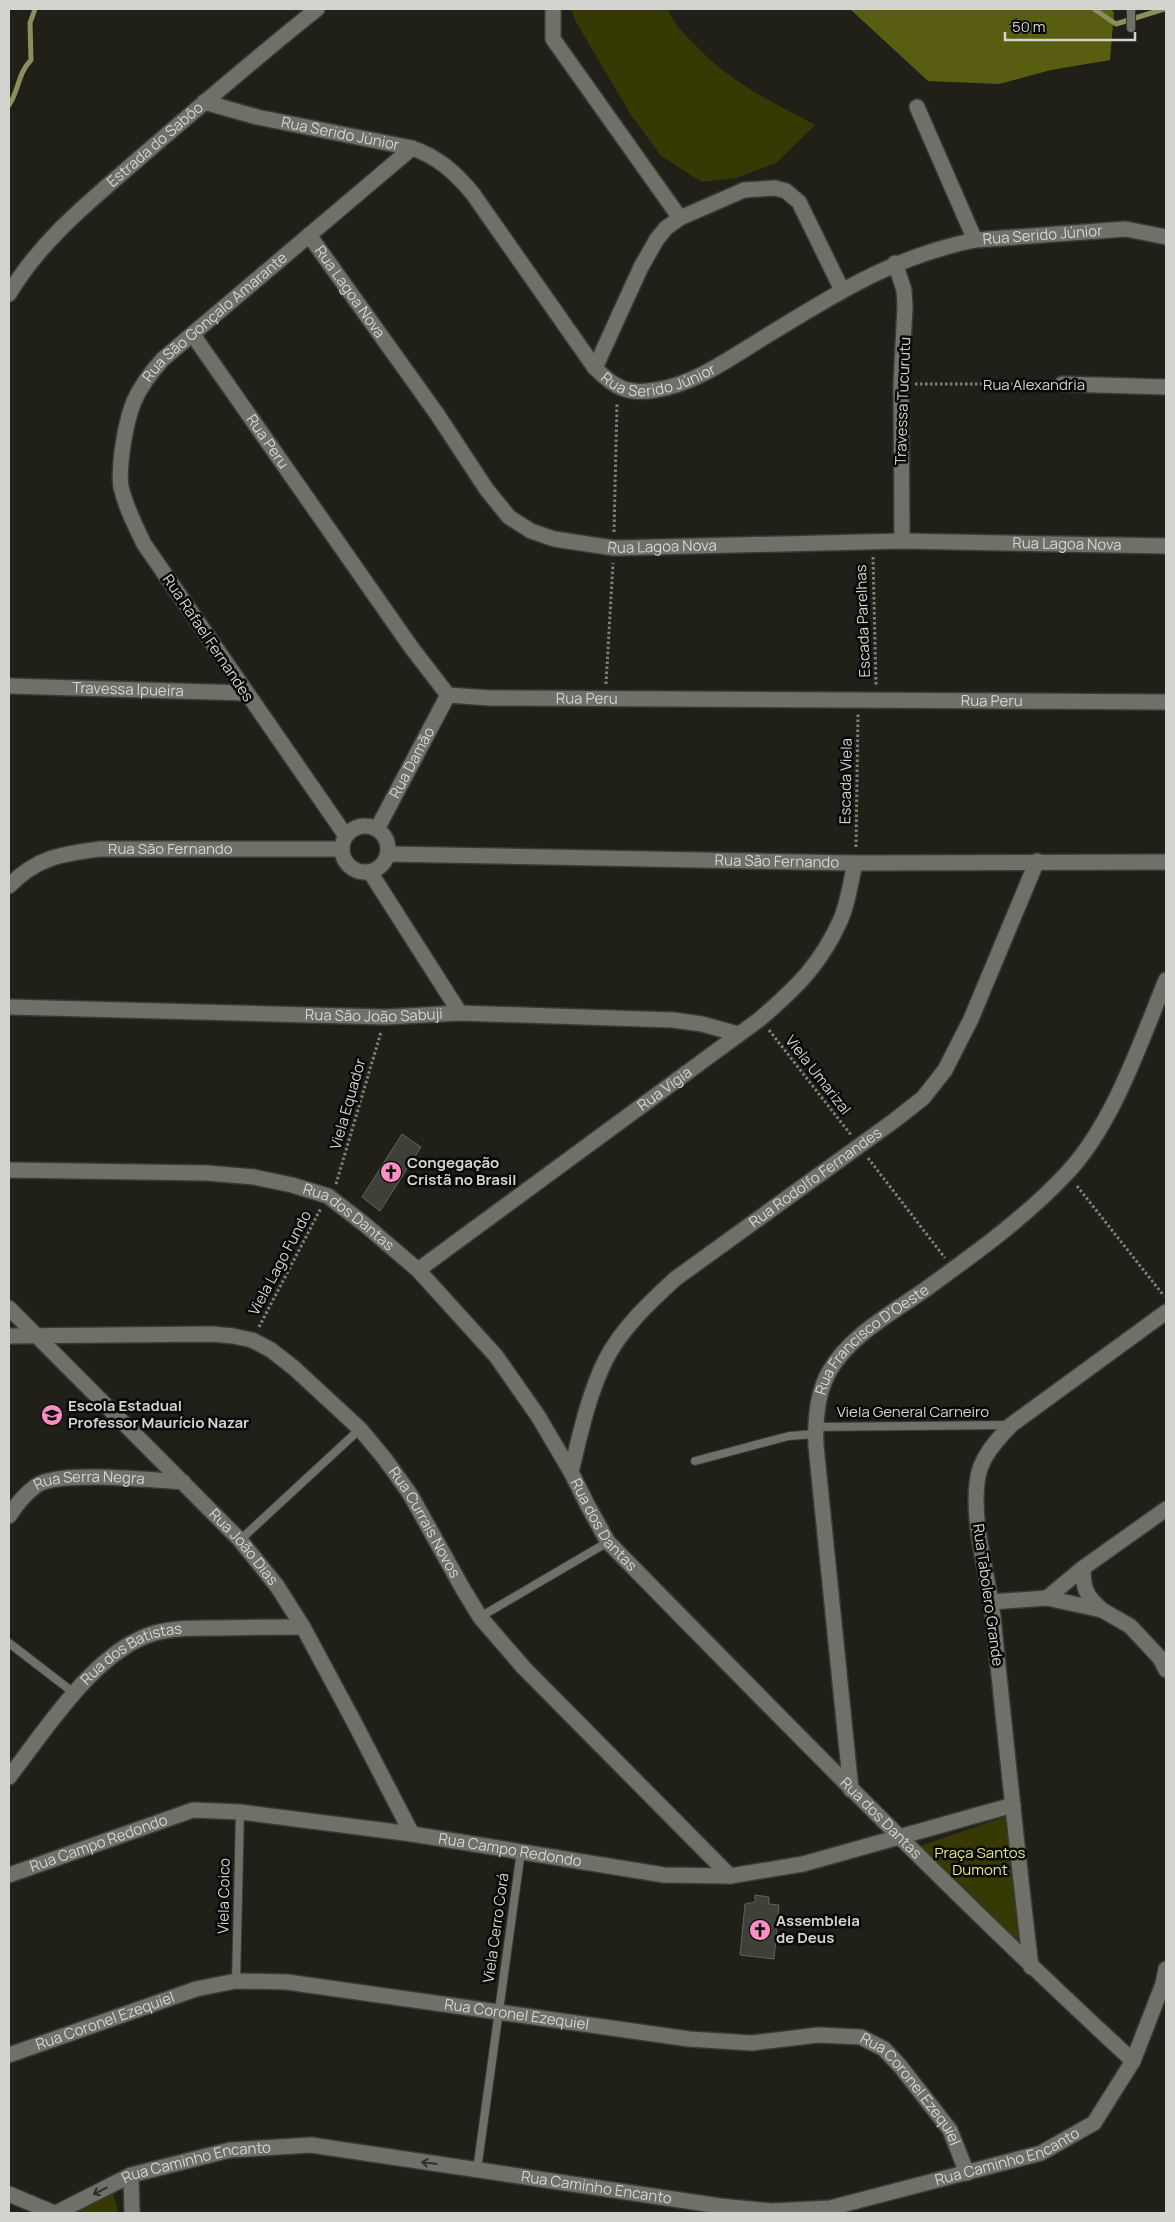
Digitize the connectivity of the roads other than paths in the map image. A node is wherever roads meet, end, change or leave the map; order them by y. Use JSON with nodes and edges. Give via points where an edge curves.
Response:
{"nodes":[{"id":1,"x":317,"y":9,"type":"edge"},
{"id":2,"x":553,"y":9,"type":"edge"},
{"id":3,"x":1131,"y":9,"type":"edge"},
{"id":4,"x":1131,"y":28,"type":"dead end"},
{"id":5,"x":204,"y":102,"type":"junction"},
{"id":6,"x":916,"y":107,"type":"dead end"},
{"id":7,"x":412,"y":148,"type":"junction"},
{"id":8,"x":680,"y":218,"type":"junction"},
{"id":9,"x":309,"y":235,"type":"junction"},
{"id":10,"x":1166,"y":237,"type":"edge"},
{"id":11,"x":975,"y":240,"type":"junction"},
{"id":12,"x":895,"y":263,"type":"junction"},
{"id":13,"x":842,"y":290,"type":"junction"},
{"id":14,"x":9,"y":294,"type":"edge"},
{"id":15,"x":193,"y":335,"type":"junction"},
{"id":16,"x":595,"y":368,"type":"junction"},
{"id":17,"x":1062,"y":384,"type":"road end"},
{"id":18,"x":1166,"y":387,"type":"edge"},
{"id":19,"x":126,"y":422,"type":"joint"},
{"id":20,"x":902,"y":541,"type":"junction"},
{"id":21,"x":1166,"y":546,"type":"edge"},
{"id":22,"x":9,"y":686,"type":"edge"},
{"id":23,"x":245,"y":693,"type":"junction"},
{"id":24,"x":448,"y":695,"type":"junction"},
{"id":25,"x":1166,"y":702,"type":"edge"},
{"id":26,"x":377,"y":829,"type":"junction"},
{"id":27,"x":343,"y":843,"type":"junction"},
{"id":28,"x":388,"y":854,"type":"junction"},
{"id":29,"x":1037,"y":861,"type":"junction"},
{"id":30,"x":1166,"y":862,"type":"edge"},
{"id":31,"x":855,"y":863,"type":"junction"},
{"id":32,"x":370,"y":872,"type":"junction"},
{"id":33,"x":9,"y":886,"type":"edge"},
{"id":34,"x":1166,"y":980,"type":"edge"},
{"id":35,"x":9,"y":1007,"type":"edge"},
{"id":36,"x":460,"y":1013,"type":"junction"},
{"id":37,"x":738,"y":1034,"type":"junction"},
{"id":38,"x":9,"y":1170,"type":"edge"},
{"id":39,"x":418,"y":1270,"type":"junction"},
{"id":40,"x":9,"y":1308,"type":"edge"},
{"id":41,"x":1166,"y":1312,"type":"edge"},
{"id":42,"x":37,"y":1335,"type":"junction"},
{"id":43,"x":9,"y":1336,"type":"edge"},
{"id":44,"x":1011,"y":1426,"type":"junction"},
{"id":45,"x":360,"y":1429,"type":"junction"},
{"id":46,"x":815,"y":1430,"type":"junction"},
{"id":47,"x":696,"y":1461,"type":"dead end"},
{"id":48,"x":571,"y":1472,"type":"junction"},
{"id":49,"x":183,"y":1482,"type":"junction"},
{"id":50,"x":1166,"y":1509,"type":"edge"},
{"id":51,"x":9,"y":1516,"type":"edge"},
{"id":52,"x":240,"y":1540,"type":"junction"},
{"id":53,"x":608,"y":1542,"type":"junction"},
{"id":54,"x":1083,"y":1568,"type":"junction"},
{"id":55,"x":1047,"y":1598,"type":"junction"},
{"id":56,"x":991,"y":1602,"type":"junction"},
{"id":57,"x":1102,"y":1610,"type":"junction"},
{"id":58,"x":480,"y":1617,"type":"junction"},
{"id":59,"x":303,"y":1627,"type":"junction"},
{"id":60,"x":9,"y":1644,"type":"edge"},
{"id":61,"x":1166,"y":1670,"type":"edge"},
{"id":62,"x":74,"y":1693,"type":"junction"},
{"id":63,"x":9,"y":1777,"type":"edge"},
{"id":64,"x":851,"y":1790,"type":"junction"},
{"id":65,"x":1013,"y":1805,"type":"junction"},
{"id":66,"x":240,"y":1812,"type":"junction"},
{"id":67,"x":412,"y":1834,"type":"junction"},
{"id":68,"x":900,"y":1837,"type":"junction"},
{"id":69,"x":521,"y":1850,"type":"junction"},
{"id":70,"x":9,"y":1875,"type":"edge"},
{"id":71,"x":730,"y":1876,"type":"junction"},
{"id":72,"x":1031,"y":1967,"type":"junction"},
{"id":73,"x":1166,"y":1969,"type":"edge"},
{"id":74,"x":236,"y":1981,"type":"junction"},
{"id":75,"x":498,"y":2010,"type":"junction"},
{"id":76,"x":9,"y":2055,"type":"edge"},
{"id":77,"x":1133,"y":2061,"type":"junction"},
{"id":78,"x":477,"y":2170,"type":"junction"},
{"id":79,"x":967,"y":2173,"type":"junction"},
{"id":80,"x":131,"y":2175,"type":"junction"},
{"id":81,"x":9,"y":2194,"type":"edge"},
{"id":82,"x":831,"y":2211,"type":"edge"},
{"id":83,"x":55,"y":2213,"type":"edge"},
{"id":84,"x":132,"y":2213,"type":"edge"}],
"edges":[{"from":1,"to":5,"type":"street","name":"Estrada do Sabôo"},
{"from":2,"to":8,"type":"street","via":[[553,39]]},
{"from":3,"to":4,"type":"lane"},
{"from":5,"to":7,"type":"street","name":"Rua Serido Júnior","via":[[257,117]]},
{"from":5,"to":14,"type":"street","name":"Estrada do Sabôo","via":[[77,213],[44,246]]},
{"from":6,"to":11,"type":"street"},
{"from":7,"to":9,"type":"street","name":"Rua São Gonçalo Amarante"},
{"from":7,"to":16,"type":"street","name":"Rua Serido Júnior","via":[[428,153],[459,177]]},
{"from":8,"to":13,"type":"street","via":[[744,190],[786,191],[799,202],[808,217]]},
{"from":8,"to":16,"type":"street","via":[[666,228],[641,267]]},
{"from":9,"to":15,"type":"street","name":"Rua São Gonçalo Amarante"},
{"from":9,"to":20,"type":"street","name":"Rua Lagoa Nova","via":[[437,414],[487,490],[509,517],[531,531],[554,539],[614,548]]},
{"from":10,"to":11,"type":"street","name":"Rua Serido Júnior","via":[[1126,229]]},
{"from":11,"to":12,"type":"street","name":"Rua Serido Júnior","via":[[952,244]]},
{"from":12,"to":13,"type":"street","name":"Rua Serido Júnior"},
{"from":12,"to":20,"type":"street","name":"Travessa Tucurutu","via":[[904,290],[905,307],[901,384]]},
{"from":13,"to":16,"type":"street","name":"Rua Serido Júnior","via":[[715,367],[686,381],[636,392],[618,388]]},
{"from":15,"to":19,"type":"street","name":"Rua São Gonçalo Amarante","via":[[163,359],[146,379]]},
{"from":15,"to":24,"type":"street","name":"Rua Peru"},
{"from":17,"to":18,"type":"street","name":"Rua Alexandria"},
{"from":19,"to":23,"type":"street","name":"Rua Rafael Fernandes","via":[[121,484],[128,511],[144,544]]},
{"from":20,"to":21,"type":"street","name":"Rua Lagoa Nova"},
{"from":22,"to":23,"type":"street","name":"Travessa Ipueira"},
{"from":23,"to":27,"type":"street","name":"Rua Rafael Fernandes"},
{"from":24,"to":25,"type":"street","name":"Rua Peru","via":[[490,698]]},
{"from":24,"to":26,"type":"street","name":"Rua Damão"},
{"from":26,"to":27,"type":"street","via":[[358,827]]},
{"from":26,"to":28,"type":"street","via":[[385,838]]},
{"from":27,"to":32,"type":"street","via":[[342,856],[350,867]]},
{"from":27,"to":33,"type":"street","name":"Rua São Fernando","via":[[100,849],[60,854],[34,867]]},
{"from":28,"to":31,"type":"street","name":"Rua São Fernando"},
{"from":28,"to":32,"type":"street","via":[[381,866]]},
{"from":29,"to":30,"type":"street","name":"Rua São Fernando"},
{"from":29,"to":31,"type":"street","name":"Rua São Fernando"},
{"from":29,"to":48,"type":"street","name":"Rua Rodolfo Fernandes","via":[[971,1019],[945,1070],[923,1098],[675,1279],[646,1306],[606,1360],[593,1392]]},
{"from":31,"to":37,"type":"street","name":"Rua Vigia","via":[[842,917],[823,953],[810,972],[760,1019]]},
{"from":32,"to":36,"type":"street"},
{"from":34,"to":46,"type":"street","name":"Rua Francisco D'Oeste","via":[[1125,1080],[1089,1144],[1067,1174],[953,1270],[841,1353],[828,1374],[820,1397]]},
{"from":35,"to":36,"type":"street","name":"Rua São João Sabuji","via":[[386,1016]]},
{"from":36,"to":37,"type":"street","name":"Rua São João Sabuji","via":[[673,1020]]},
{"from":37,"to":39,"type":"street","name":"Rua Vigia"},
{"from":38,"to":39,"type":"street","name":"Rua dos Dantas","via":[[207,1173],[254,1177],[292,1185],[328,1196]]},
{"from":39,"to":48,"type":"street","name":"Rua dos Dantas","via":[[496,1356],[538,1416]]},
{"from":40,"to":42,"type":"street","name":"Rua João Dias"},
{"from":41,"to":44,"type":"street","name":"Rua Tabolero Grande"},
{"from":42,"to":43,"type":"street","name":"Rua Currais Novos"},
{"from":42,"to":45,"type":"street","name":"Rua Currais Novos","via":[[212,1334],[252,1340],[294,1368]]},
{"from":42,"to":49,"type":"street","name":"Rua João Dias"},
{"from":44,"to":46,"type":"lane","name":"Viela General Carneiro"},
{"from":44,"to":56,"type":"street","name":"Rua Tabolero Grande","via":[[991,1446],[981,1464],[977,1481],[977,1523]]},
{"from":45,"to":52,"type":"lane"},
{"from":45,"to":58,"type":"street","name":"Rua Currais Novos","via":[[410,1494]]},
{"from":46,"to":47,"type":"lane","name":"Viela General Carneiro"},
{"from":46,"to":64,"type":"street","name":"Rua Francisco D'Oeste"},
{"from":48,"to":53,"type":"street","name":"Rua dos Dantas"},
{"from":49,"to":51,"type":"street","name":"Rua Serra Negra","via":[[61,1478],[38,1484]]},
{"from":49,"to":52,"type":"street","name":"Rua João Dias"},
{"from":50,"to":54,"type":"street"},
{"from":52,"to":59,"type":"street","name":"Rua João Dias","via":[[277,1586]]},
{"from":53,"to":58,"type":"lane"},
{"from":53,"to":64,"type":"street","name":"Rua dos Dantas"},
{"from":54,"to":55,"type":"street"},
{"from":54,"to":57,"type":"street","via":[[1088,1598]]},
{"from":55,"to":56,"type":"street"},
{"from":55,"to":57,"type":"street"},
{"from":56,"to":65,"type":"street","name":"Rua Tabolero Grande"},
{"from":57,"to":61,"type":"street","via":[[1130,1626],[1160,1658]]},
{"from":58,"to":71,"type":"street","name":"Rua Currais Novos","via":[[524,1668]]},
{"from":59,"to":62,"type":"street","name":"Rua dos Batistas","via":[[181,1629],[155,1633],[130,1642],[108,1658]]},
{"from":59,"to":67,"type":"street","name":"Rua João Dias"},
{"from":60,"to":62,"type":"lane"},
{"from":62,"to":63,"type":"street","name":"Rua dos Batistas"},
{"from":64,"to":68,"type":"street","name":"Rua dos Dantas"},
{"from":65,"to":68,"type":"street","name":"Rua Campo Redondo"},
{"from":65,"to":72,"type":"street","name":"Rua Tabolero Grande"},
{"from":66,"to":67,"type":"street","name":"Rua Campo Redondo"},
{"from":66,"to":70,"type":"street","name":"Rua Campo Redondo","via":[[193,1810]]},
{"from":66,"to":74,"type":"lane","name":"Viela Coico"},
{"from":67,"to":69,"type":"street","name":"Rua Campo Redondo"},
{"from":68,"to":71,"type":"street","name":"Rua Campo Redondo","via":[[803,1864]]},
{"from":68,"to":72,"type":"street","name":"Rua dos Dantas"},
{"from":69,"to":71,"type":"street","name":"Rua Campo Redondo","via":[[664,1875]]},
{"from":69,"to":75,"type":"lane","name":"Viela Cerro Corá"},
{"from":72,"to":77,"type":"street","name":"Rua dos Dantas"},
{"from":73,"to":77,"type":"street","name":"Rua Caminho Encanto"},
{"from":74,"to":75,"type":"street","name":"Rua Coronel Ezequiel","via":[[287,1982]]},
{"from":74,"to":76,"type":"street","name":"Rua Coronel Ezequiel","via":[[196,1989]]},
{"from":75,"to":78,"type":"lane","name":"Viela Cerro Corá"},
{"from":75,"to":79,"type":"street","name":"Rua Coronel Ezequiel","via":[[689,2039],[752,2043],[818,2035],[861,2037],[884,2050],[900,2066],[950,2130]]},
{"from":77,"to":79,"type":"street","name":"Rua Caminho Encanto","via":[[1094,2122],[1041,2153]]},
{"from":78,"to":80,"type":"street","name":"Rua Caminho Encanto","one_way":true,"via":[[311,2145],[230,2150]]},
{"from":78,"to":82,"type":"street","name":"Rua Caminho Encanto","via":[[728,2206],[772,2211]]},
{"from":79,"to":82,"type":"street","name":"Rua Caminho Encanto"},
{"from":80,"to":83,"type":"street","name":"Rua Caminho Encanto","one_way":true},
{"from":80,"to":84,"type":"street"},
{"from":81,"to":83,"type":"street"}]}
